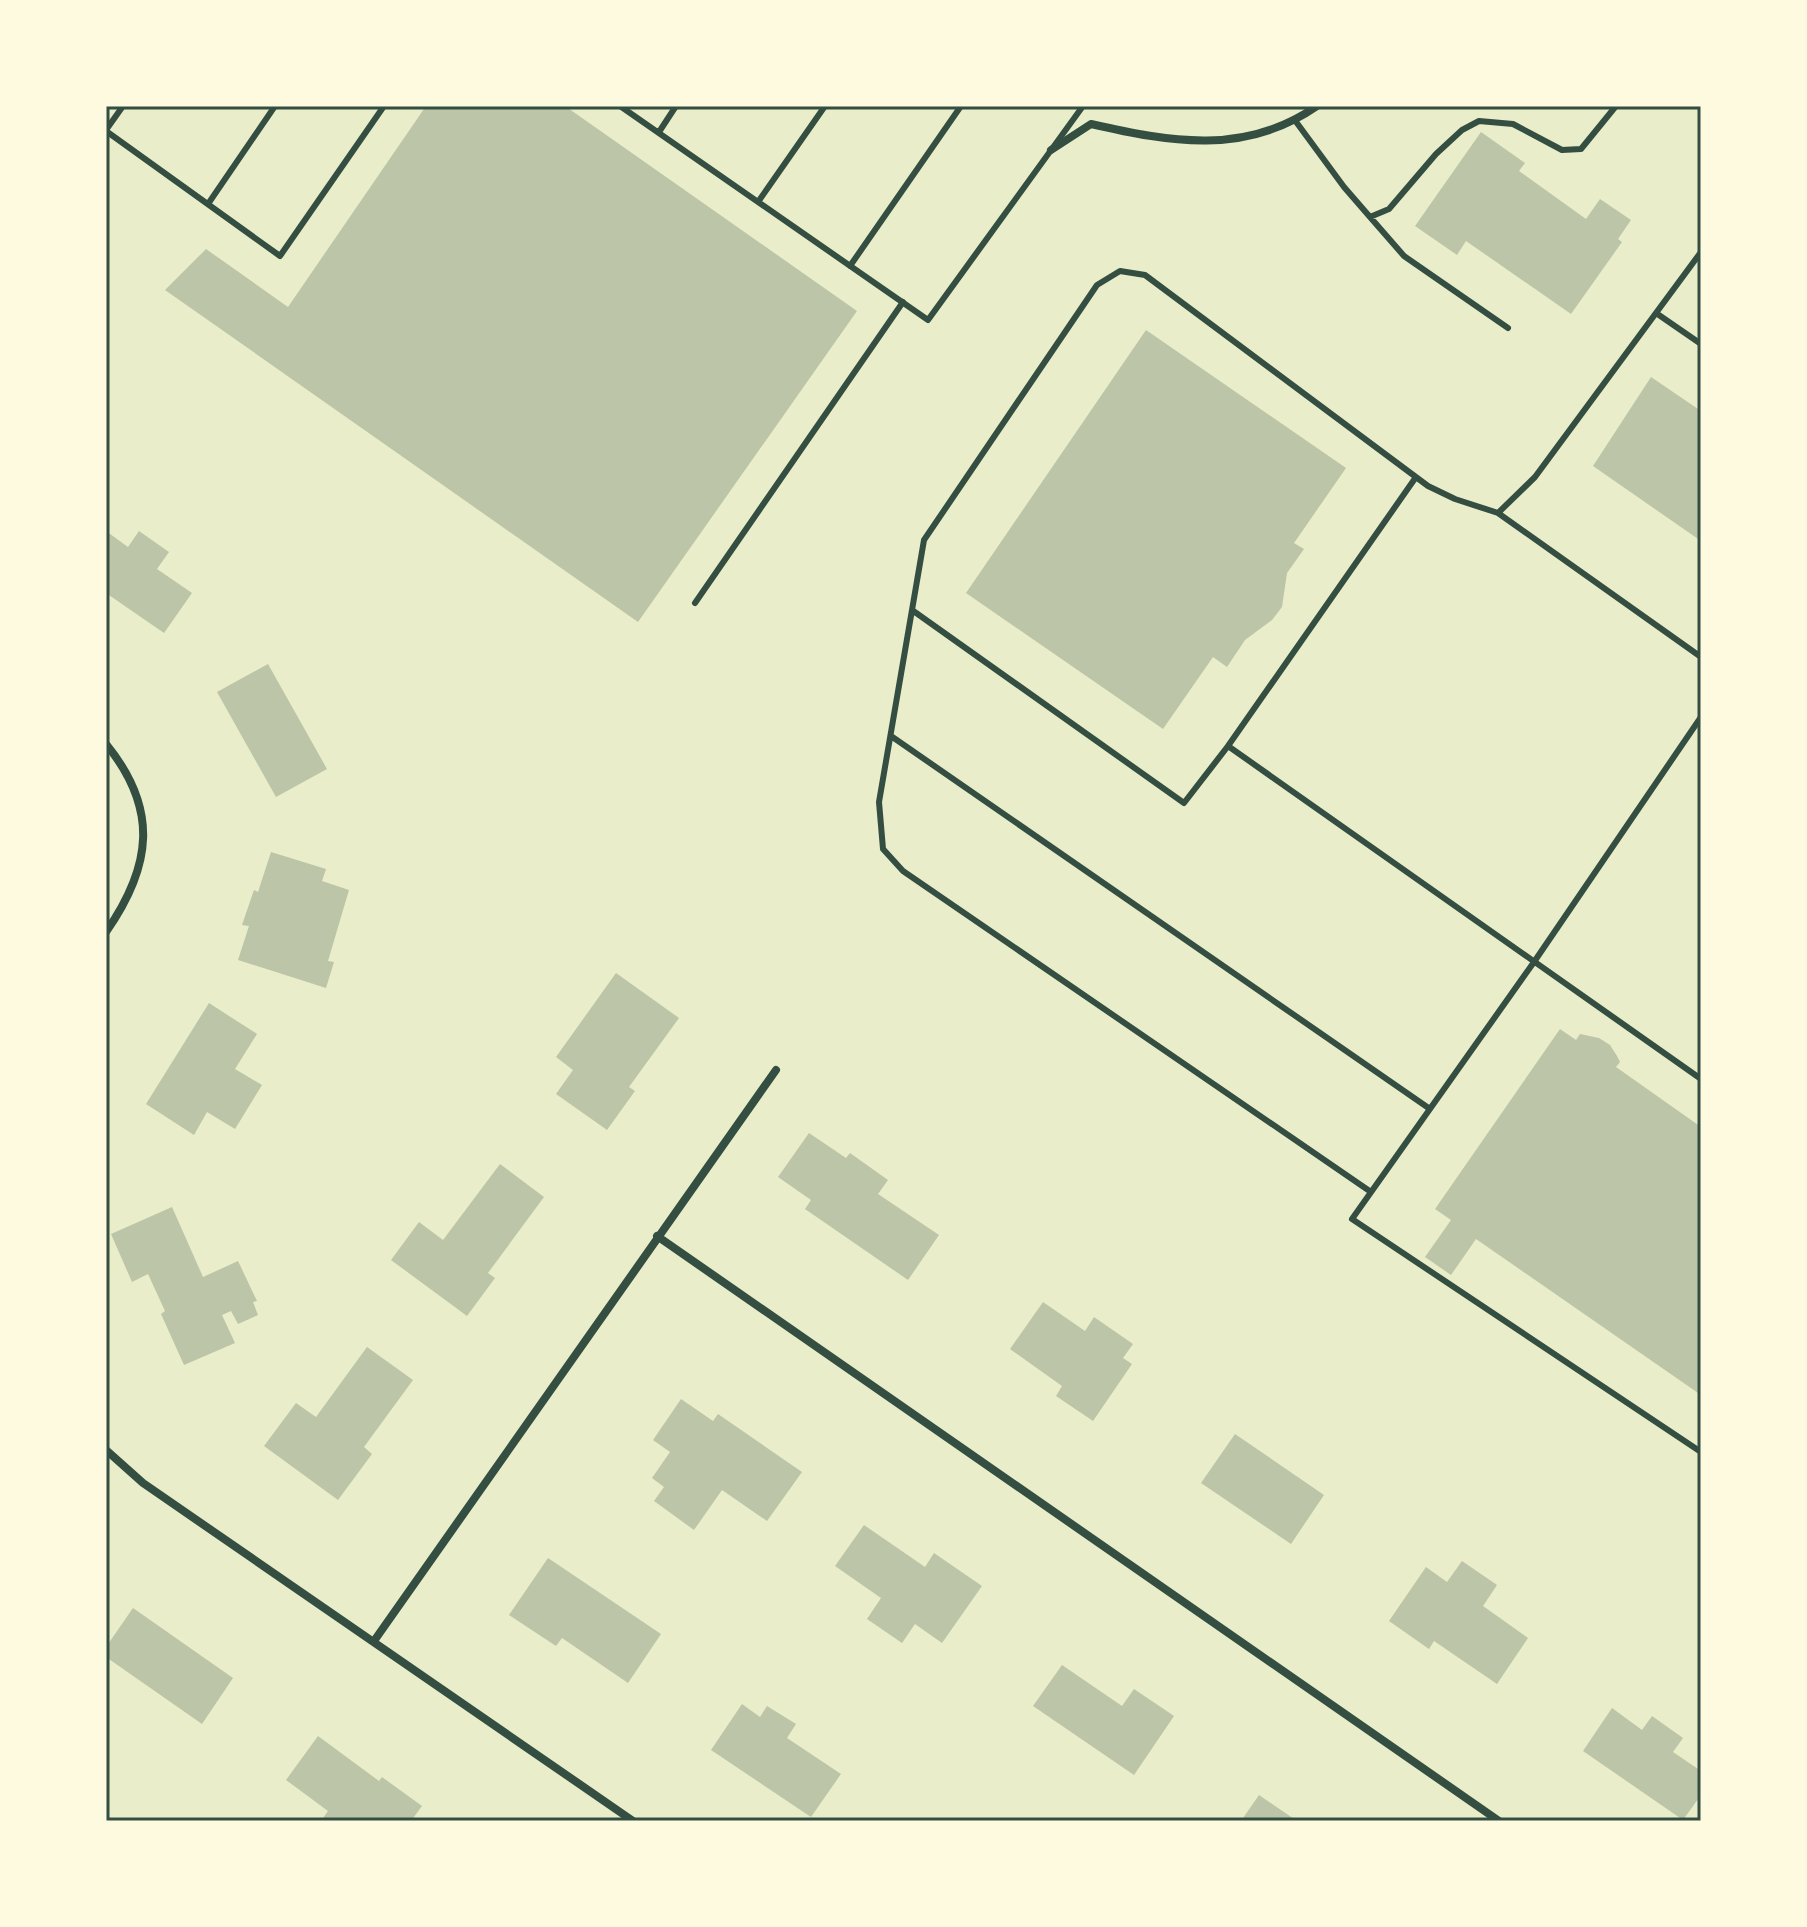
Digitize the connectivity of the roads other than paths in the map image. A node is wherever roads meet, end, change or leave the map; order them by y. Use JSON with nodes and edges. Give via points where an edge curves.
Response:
{"nodes":[{"id":1,"x":123,"y":106,"type":"edge"},
{"id":2,"x":275,"y":106,"type":"edge"},
{"id":3,"x":384,"y":106,"type":"edge"},
{"id":4,"x":620,"y":106,"type":"edge"},
{"id":5,"x":676,"y":106,"type":"edge"},
{"id":6,"x":825,"y":106,"type":"edge"},
{"id":7,"x":961,"y":106,"type":"edge"},
{"id":8,"x":1083,"y":106,"type":"edge"},
{"id":9,"x":1317,"y":106,"type":"edge"},
{"id":10,"x":1616,"y":106,"type":"edge"},
{"id":11,"x":1294,"y":118,"type":"junction"},
{"id":12,"x":106,"y":130,"type":"edge"},
{"id":13,"x":659,"y":132,"type":"junction"},
{"id":14,"x":1051,"y":150,"type":"junction"},
{"id":15,"x":758,"y":202,"type":"junction"},
{"id":16,"x":208,"y":204,"type":"junction"},
{"id":17,"x":1370,"y":217,"type":"junction"},
{"id":18,"x":1701,"y":252,"type":"edge"},
{"id":19,"x":850,"y":266,"type":"junction"},
{"id":20,"x":903,"y":302,"type":"junction"},
{"id":21,"x":1656,"y":313,"type":"junction"},
{"id":22,"x":1508,"y":328,"type":"dead end"},
{"id":23,"x":1700,"y":341,"type":"edge"},
{"id":24,"x":1416,"y":477,"type":"junction"},
{"id":25,"x":1498,"y":513,"type":"junction"},
{"id":26,"x":695,"y":603,"type":"dead end"},
{"id":27,"x":912,"y":610,"type":"junction"},
{"id":28,"x":1701,"y":657,"type":"edge"},
{"id":29,"x":1701,"y":717,"type":"edge"},
{"id":30,"x":891,"y":736,"type":"junction"},
{"id":31,"x":106,"y":744,"type":"edge"},
{"id":32,"x":1228,"y":746,"type":"junction"},
{"id":33,"x":106,"y":932,"type":"edge"},
{"id":34,"x":1534,"y":962,"type":"junction"},
{"id":35,"x":776,"y":1070,"type":"dead end"},
{"id":36,"x":1701,"y":1079,"type":"edge"},
{"id":37,"x":1430,"y":1109,"type":"junction"},
{"id":38,"x":1371,"y":1192,"type":"junction"},
{"id":39,"x":657,"y":1236,"type":"junction"},
{"id":40,"x":106,"y":1450,"type":"edge"},
{"id":41,"x":1701,"y":1452,"type":"edge"},
{"id":42,"x":374,"y":1641,"type":"junction"},
{"id":43,"x":633,"y":1821,"type":"edge"},
{"id":44,"x":1499,"y":1821,"type":"edge"}],
"edges":[{"from":1,"to":12,"type":"lane"},
{"from":2,"to":16,"type":"lane"},
{"from":3,"to":16,"type":"lane","via":[[280,256]]},
{"from":4,"to":13,"type":"lane"},
{"from":5,"to":13,"type":"lane"},
{"from":6,"to":15,"type":"lane"},
{"from":7,"to":19,"type":"lane"},
{"from":8,"to":14,"type":"lane"},
{"from":9,"to":11,"type":"street"},
{"from":10,"to":17,"type":"lane","via":[[1581,149],[1562,150],[1513,124],[1479,121],[1436,154],[1389,209]]},
{"from":11,"to":14,"type":"street","via":[[1263,132],[1215,142],[1159,139],[1091,124]]},
{"from":11,"to":17,"type":"lane"},
{"from":12,"to":16,"type":"lane"},
{"from":13,"to":15,"type":"lane"},
{"from":14,"to":20,"type":"lane","via":[[928,320]]},
{"from":15,"to":19,"type":"lane"},
{"from":17,"to":22,"type":"lane","via":[[1404,256]]},
{"from":18,"to":21,"type":"lane"},
{"from":19,"to":20,"type":"lane"},
{"from":20,"to":26,"type":"lane"},
{"from":21,"to":23,"type":"lane"},
{"from":21,"to":25,"type":"lane","via":[[1535,477]]},
{"from":24,"to":25,"type":"lane","via":[[1455,499]]},
{"from":24,"to":27,"type":"lane","via":[[1145,275],[1120,271],[1097,285],[924,540]]},
{"from":24,"to":32,"type":"lane"},
{"from":25,"to":28,"type":"lane"},
{"from":27,"to":30,"type":"lane"},
{"from":27,"to":32,"type":"lane","via":[[1184,803]]},
{"from":29,"to":34,"type":"lane"},
{"from":30,"to":37,"type":"lane"},
{"from":30,"to":38,"type":"lane","via":[[879,802],[883,849],[903,871]]},
{"from":31,"to":33,"type":"street","via":[[136,791],[143,846],[129,898]]},
{"from":32,"to":34,"type":"lane"},
{"from":34,"to":36,"type":"lane"},
{"from":34,"to":37,"type":"lane"},
{"from":35,"to":39,"type":"street"},
{"from":37,"to":38,"type":"lane"},
{"from":38,"to":41,"type":"lane","via":[[1352,1219]]},
{"from":39,"to":42,"type":"street"},
{"from":39,"to":44,"type":"street"},
{"from":40,"to":42,"type":"street","via":[[143,1483]]},
{"from":42,"to":43,"type":"street"}]}
